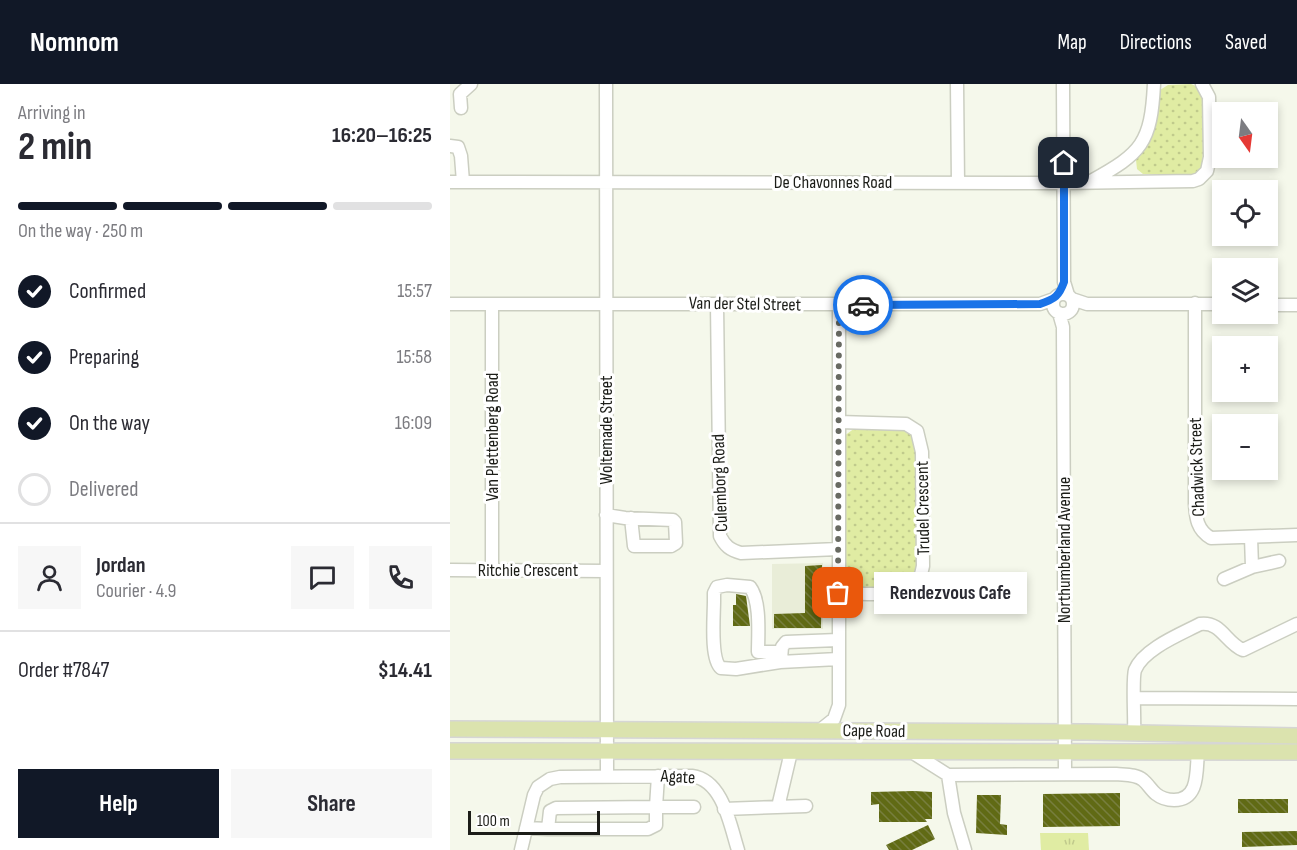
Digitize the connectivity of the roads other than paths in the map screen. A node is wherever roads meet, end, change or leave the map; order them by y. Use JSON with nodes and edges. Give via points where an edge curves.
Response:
{"nodes":[{"id":1,"x":471,"y":84,"type":"edge"},
{"id":2,"x":606,"y":84,"type":"edge"},
{"id":3,"x":957,"y":84,"type":"edge"},
{"id":4,"x":1063,"y":84,"type":"edge"},
{"id":5,"x":1154,"y":84,"type":"edge"},
{"id":6,"x":1202,"y":84,"type":"edge"},
{"id":7,"x":461,"y":108,"type":"dead end"},
{"id":8,"x":450,"y":146,"type":"edge"},
{"id":9,"x":1130,"y":158,"type":"junction"},
{"id":10,"x":456,"y":182,"type":"edge"},
{"id":11,"x":607,"y":182,"type":"junction"},
{"id":12,"x":1089,"y":182,"type":"junction"},
{"id":13,"x":1139,"y":182,"type":"junction"},
{"id":14,"x":958,"y":183,"type":"junction"},
{"id":15,"x":1064,"y":183,"type":"junction"},
{"id":16,"x":1195,"y":303,"type":"junction"},
{"id":17,"x":450,"y":304,"type":"edge"},
{"id":18,"x":492,"y":304,"type":"junction"},
{"id":19,"x":606,"y":304,"type":"junction"},
{"id":20,"x":717,"y":304,"type":"junction"},
{"id":21,"x":1063,"y":304,"type":"junction"},
{"id":22,"x":1212,"y":304,"type":"edge"},
{"id":23,"x":1278,"y":304,"type":"edge"},
{"id":24,"x":839,"y":305,"type":"junction"},
{"id":25,"x":1297,"y":305,"type":"edge"},
{"id":26,"x":839,"y":422,"type":"junction"},
{"id":27,"x":606,"y":515,"type":"junction"},
{"id":28,"x":632,"y":519,"type":"dead end"},
{"id":29,"x":1297,"y":535,"type":"edge"},
{"id":30,"x":1251,"y":537,"type":"junction"},
{"id":31,"x":838,"y":549,"type":"junction"},
{"id":32,"x":1279,"y":561,"type":"dead end"},
{"id":33,"x":1252,"y":567,"type":"junction"},
{"id":34,"x":450,"y":570,"type":"edge"},
{"id":35,"x":492,"y":570,"type":"junction"},
{"id":36,"x":606,"y":571,"type":"junction"},
{"id":37,"x":1224,"y":579,"type":"dead end"},
{"id":38,"x":838,"y":593,"type":"junction"},
{"id":39,"x":1297,"y":624,"type":"edge"},
{"id":40,"x":838,"y":640,"type":"junction"},
{"id":41,"x":781,"y":657,"type":"junction"},
{"id":42,"x":838,"y":659,"type":"junction"},
{"id":43,"x":1135,"y":698,"type":"junction"},
{"id":44,"x":1297,"y":699,"type":"edge"},
{"id":45,"x":839,"y":705,"type":"junction"},
{"id":46,"x":607,"y":728,"type":"junction"},
{"id":47,"x":450,"y":729,"type":"edge"},
{"id":48,"x":819,"y":731,"type":"junction"},
{"id":49,"x":855,"y":731,"type":"junction"},
{"id":50,"x":1065,"y":732,"type":"junction"},
{"id":51,"x":1134,"y":732,"type":"junction"},
{"id":52,"x":1297,"y":736,"type":"edge"},
{"id":53,"x":450,"y":751,"type":"edge"},
{"id":54,"x":607,"y":751,"type":"junction"},
{"id":55,"x":910,"y":751,"type":"junction"},
{"id":56,"x":1198,"y":751,"type":"junction"},
{"id":57,"x":790,"y":752,"type":"junction"},
{"id":58,"x":1065,"y":752,"type":"junction"},
{"id":59,"x":1297,"y":752,"type":"edge"},
{"id":60,"x":1065,"y":773,"type":"junction"},
{"id":61,"x":948,"y":775,"type":"junction"},
{"id":62,"x":607,"y":776,"type":"junction"},
{"id":63,"x":658,"y":776,"type":"junction"},
{"id":64,"x":806,"y":806,"type":"dead end"},
{"id":65,"x":656,"y":807,"type":"junction"},
{"id":66,"x":694,"y":807,"type":"dead end"},
{"id":67,"x":778,"y":807,"type":"junction"},
{"id":68,"x":724,"y":809,"type":"junction"},
{"id":69,"x":526,"y":828,"type":"junction"},
{"id":70,"x":548,"y":829,"type":"junction"},
{"id":71,"x":521,"y":850,"type":"edge"},
{"id":72,"x":738,"y":850,"type":"edge"},
{"id":73,"x":965,"y":850,"type":"edge"}],
"edges":[{"from":1,"to":7,"type":"street","via":[[460,94]]},
{"from":2,"to":11,"type":"street","name":"Woltemade Street"},
{"from":3,"to":14,"type":"street"},
{"from":4,"to":15,"type":"street"},
{"from":5,"to":9,"type":"street","name":"De Chavonnes Road","via":[[1149,128]]},
{"from":6,"to":13,"type":"street","via":[[1208,92],[1210,110],[1208,171],[1193,181]]},
{"from":8,"to":10,"type":"street","via":[[461,152]]},
{"from":9,"to":12,"type":"street","name":"De Chavonnes Road"},
{"from":9,"to":13,"type":"street"},
{"from":10,"to":11,"type":"street","name":"De Chavonnes Road"},
{"from":11,"to":14,"type":"street","name":"De Chavonnes Road"},
{"from":11,"to":19,"type":"street","name":"Woltemade Street"},
{"from":12,"to":13,"type":"street"},
{"from":12,"to":15,"type":"street","name":"De Chavonnes Road"},
{"from":14,"to":15,"type":"street","name":"De Chavonnes Road"},
{"from":15,"to":21,"type":"street"},
{"from":16,"to":21,"type":"street","name":"Van der Stel Street"},
{"from":16,"to":22,"type":"street","name":"Van der Stel Street"},
{"from":16,"to":30,"type":"street","name":"Chadwick Street","via":[[1196,518],[1202,532],[1210,538]]},
{"from":17,"to":18,"type":"street","name":"Van der Stel Street"},
{"from":18,"to":19,"type":"street","name":"Van der Stel Street"},
{"from":18,"to":35,"type":"street","name":"Van Plettenberg Road"},
{"from":19,"to":20,"type":"street","name":"Van der Stel Street"},
{"from":19,"to":27,"type":"street","name":"Woltemade Street"},
{"from":20,"to":24,"type":"street","name":"Van der Stel Street"},
{"from":20,"to":31,"type":"street","name":"Culemborg Road","via":[[720,536],[724,545],[741,553]]},
{"from":21,"to":24,"type":"street","name":"Van der Stel Street"},
{"from":21,"to":50,"type":"street","name":"Northumberland Avenue"},
{"from":23,"to":25,"type":"street"},
{"from":24,"to":26,"type":"street"},
{"from":26,"to":31,"type":"street"},
{"from":26,"to":38,"type":"street","name":"Trudel Crescent","via":[[906,424],[917,431],[922,452],[923,566],[921,578],[911,590]]},
{"from":27,"to":28,"type":"street"},
{"from":27,"to":36,"type":"street","name":"Woltemade Street"},
{"from":29,"to":30,"type":"street","name":"Chadwick Street"},
{"from":30,"to":33,"type":"street"},
{"from":31,"to":38,"type":"street"},
{"from":32,"to":33,"type":"street"},
{"from":33,"to":37,"type":"street"},
{"from":34,"to":35,"type":"street","name":"Ritchie Crescent"},
{"from":35,"to":36,"type":"street","name":"Ritchie Crescent"},
{"from":36,"to":46,"type":"street","name":"Woltemade Street"},
{"from":38,"to":40,"type":"street"},
{"from":39,"to":43,"type":"street","via":[[1243,650],[1217,627],[1200,624],[1141,660],[1134,676]]},
{"from":40,"to":41,"type":"street","via":[[790,641],[784,644]]},
{"from":40,"to":42,"type":"street"},
{"from":41,"to":41,"type":"street","via":[[758,652],[752,589],[717,587],[714,601],[718,666],[736,669]]},
{"from":41,"to":42,"type":"street"},
{"from":42,"to":45,"type":"street"},
{"from":43,"to":44,"type":"street"},
{"from":43,"to":51,"type":"street"},
{"from":45,"to":48,"type":"street","via":[[834,719]]},
{"from":45,"to":49,"type":"street","via":[[844,720]]},
{"from":46,"to":47,"type":"main road","name":"Cape Road"},
{"from":46,"to":48,"type":"main road","name":"Cape Road"},
{"from":46,"to":54,"type":"street","name":"Woltemade Street"},
{"from":48,"to":49,"type":"main road","name":"Cape Road"},
{"from":49,"to":50,"type":"main road","name":"Cape Road"},
{"from":50,"to":51,"type":"main road","name":"Cape Road"},
{"from":50,"to":58,"type":"street","name":"Northumberland Avenue"},
{"from":51,"to":52,"type":"main road","name":"Cape Road"},
{"from":53,"to":54,"type":"main road","name":"Cape Road"},
{"from":54,"to":57,"type":"main road","name":"Cape Road"},
{"from":54,"to":62,"type":"street","name":"Woltemade Street"},
{"from":55,"to":57,"type":"main road","name":"Cape Road"},
{"from":55,"to":58,"type":"main road","name":"Cape Road"},
{"from":55,"to":61,"type":"street"},
{"from":56,"to":58,"type":"main road","name":"Cape Road"},
{"from":56,"to":59,"type":"main road","name":"Cape Road"},
{"from":56,"to":60,"type":"street","via":[[1192,793],[1179,800],[1157,795],[1135,776]]},
{"from":57,"to":67,"type":"street"},
{"from":58,"to":60,"type":"street","name":"Northumberland Avenue"},
{"from":60,"to":61,"type":"street"},
{"from":61,"to":73,"type":"street"},
{"from":62,"to":63,"type":"street","name":"Agate"},
{"from":62,"to":69,"type":"street","name":"Agate","via":[[560,777],[544,782],[534,795]]},
{"from":63,"to":65,"type":"street"},
{"from":63,"to":68,"type":"street","name":"Agate","via":[[704,779],[716,791]]},
{"from":64,"to":67,"type":"street"},
{"from":65,"to":66,"type":"street"},
{"from":65,"to":70,"type":"street","via":[[552,809]]},
{"from":65,"to":70,"type":"street","via":[[656,825],[648,829]]},
{"from":67,"to":68,"type":"street"},
{"from":68,"to":72,"type":"street","name":"Agate"},
{"from":69,"to":70,"type":"street"},
{"from":69,"to":71,"type":"street","name":"Agate"}]}
